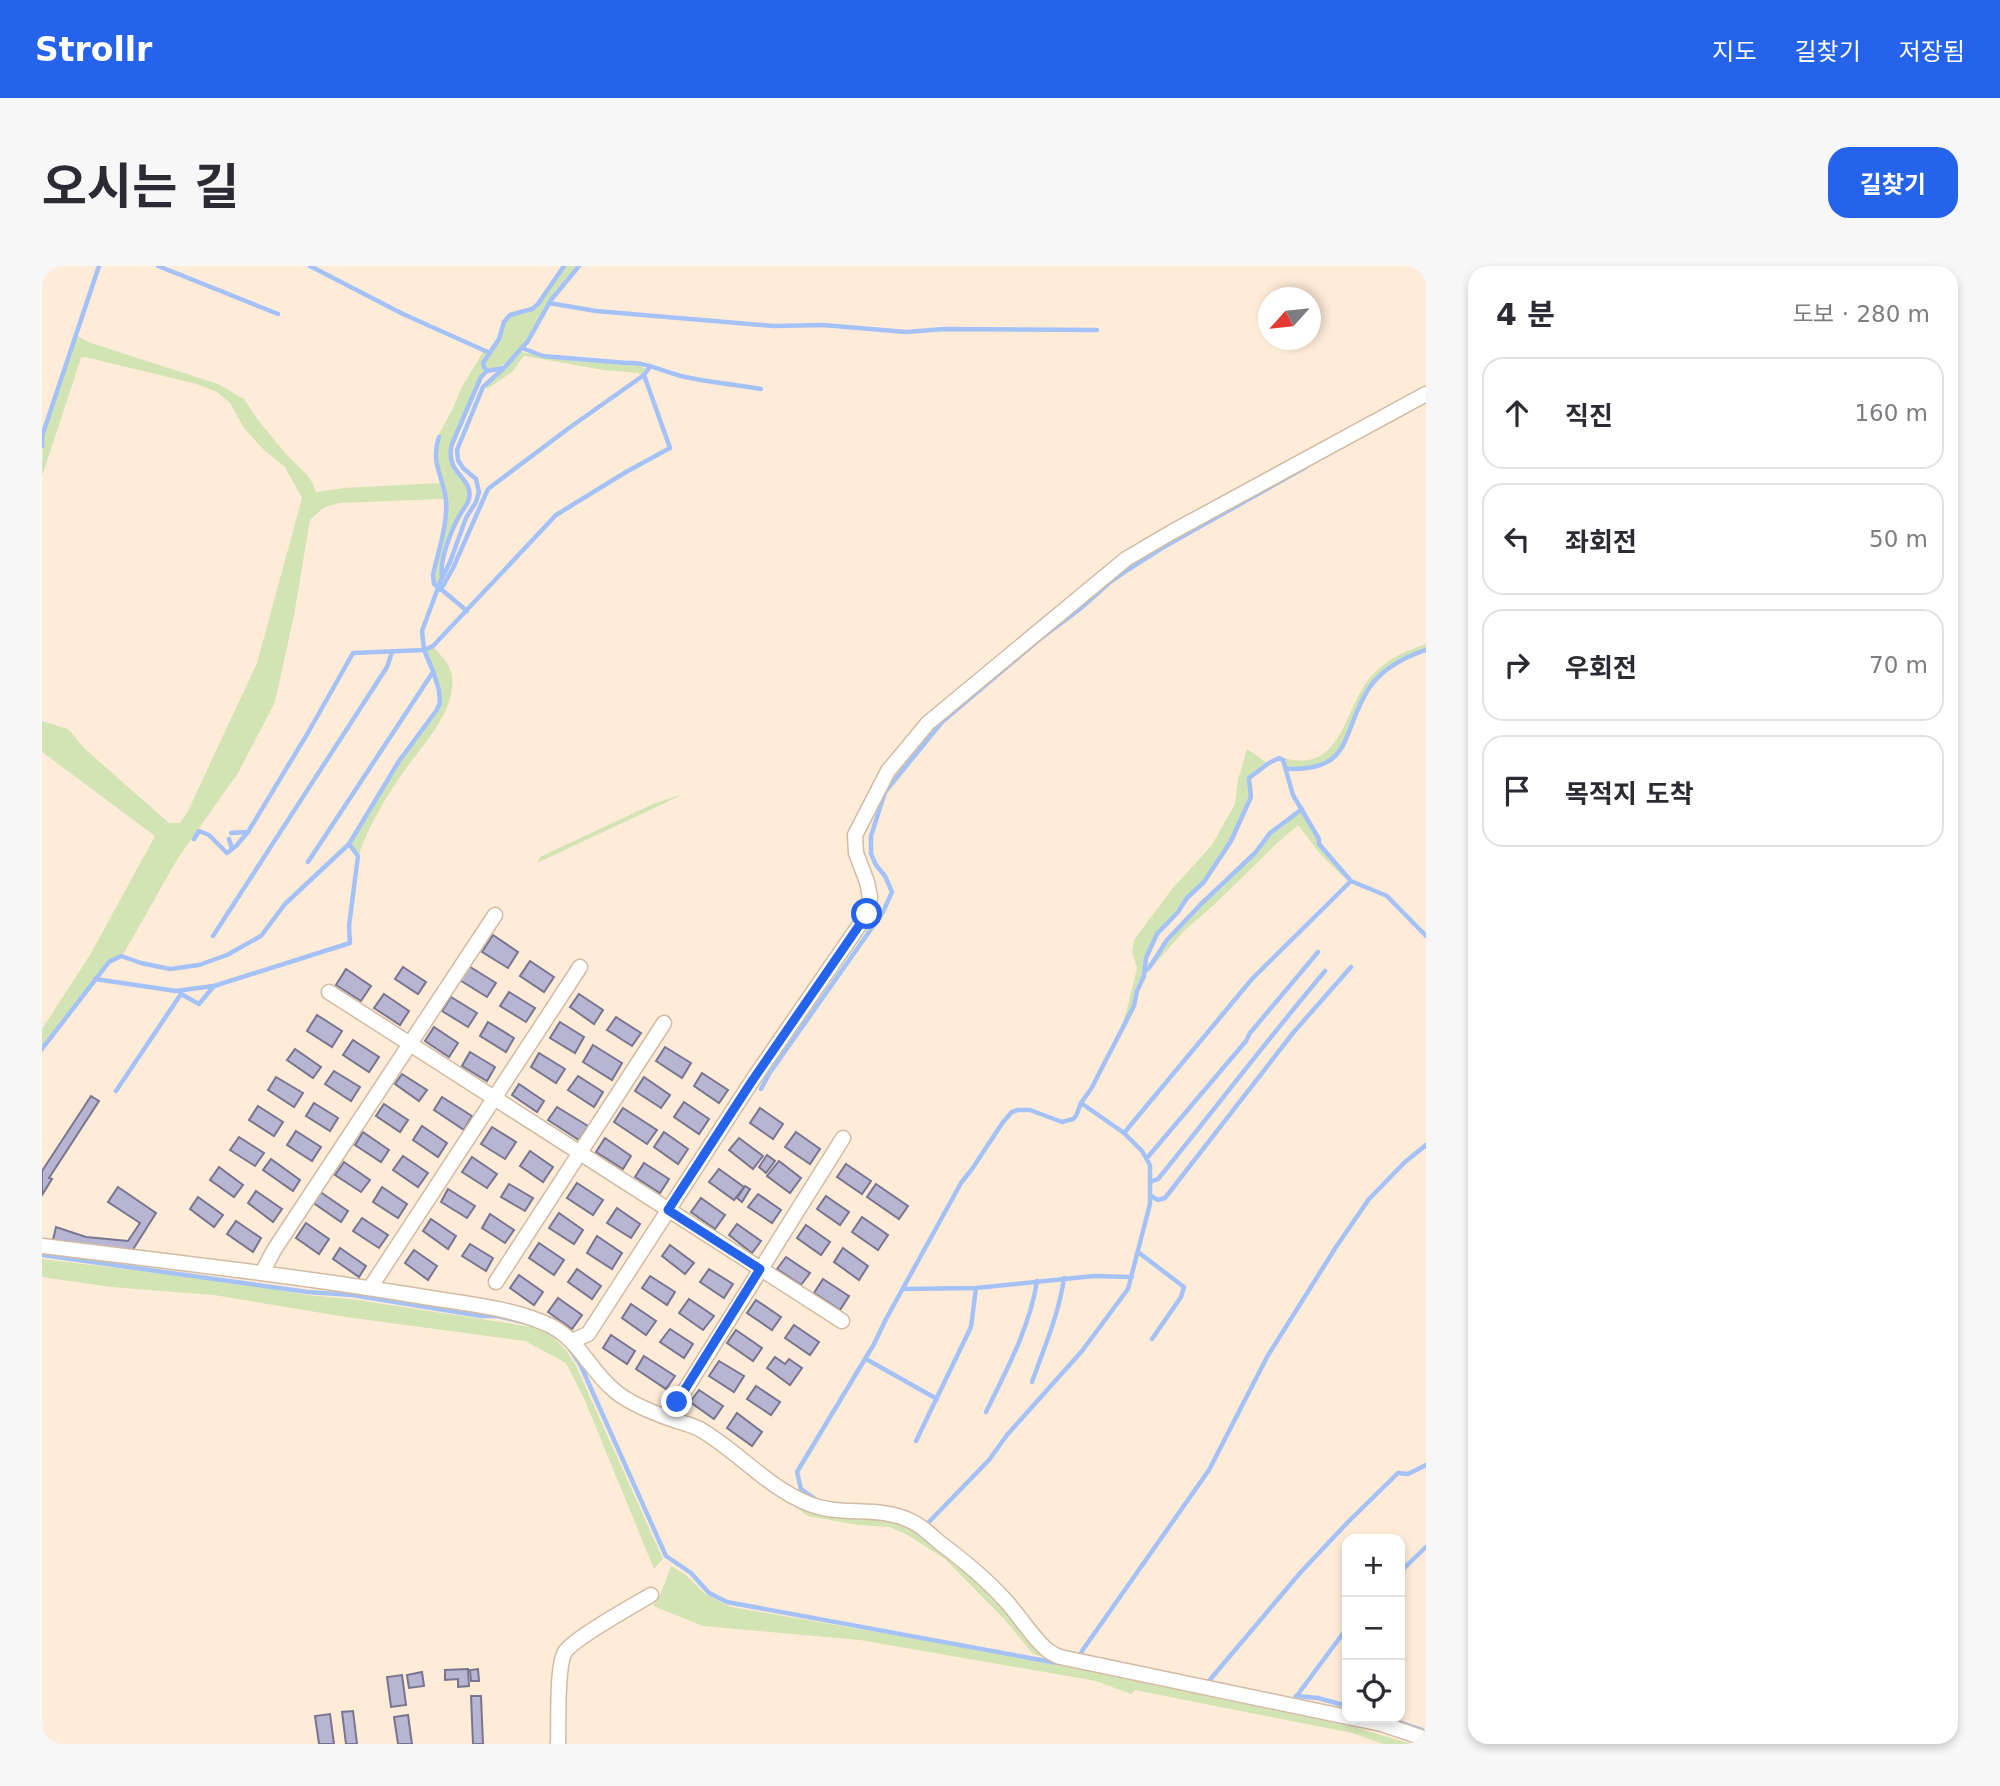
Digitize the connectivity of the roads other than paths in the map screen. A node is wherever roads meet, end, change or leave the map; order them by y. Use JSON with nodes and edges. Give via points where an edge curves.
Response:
{"nodes":[{"id":1,"x":1426,"y":394,"type":"edge"},
{"id":2,"x":495,"y":915,"type":"dead end"},
{"id":3,"x":580,"y":967,"type":"dead end"},
{"id":4,"x":329,"y":992,"type":"dead end"},
{"id":5,"x":664,"y":1023,"type":"dead end"},
{"id":6,"x":409,"y":1043,"type":"junction"},
{"id":7,"x":494,"y":1098,"type":"junction"},
{"id":8,"x":843,"y":1138,"type":"dead end"},
{"id":9,"x":580,"y":1153,"type":"junction"},
{"id":10,"x":668,"y":1210,"type":"junction"},
{"id":11,"x":42,"y":1246,"type":"edge"},
{"id":12,"x":760,"y":1269,"type":"junction"},
{"id":13,"x":262,"y":1273,"type":"junction"},
{"id":14,"x":496,"y":1282,"type":"dead end"},
{"id":15,"x":370,"y":1288,"type":"junction"},
{"id":16,"x":842,"y":1321,"type":"dead end"},
{"id":17,"x":572,"y":1341,"type":"junction"},
{"id":18,"x":663,"y":1416,"type":"junction"},
{"id":19,"x":651,"y":1595,"type":"dead end"},
{"id":20,"x":1342,"y":1715,"type":"edge"},
{"id":21,"x":1377,"y":1723,"type":"edge"},
{"id":22,"x":1426,"y":1739,"type":"edge"},
{"id":23,"x":558,"y":1744,"type":"edge"}],
"edges":[{"from":1,"to":10,"type":"street","via":[[1126,559],[928,723],[888,771],[855,835],[870,897],[867,914]]},
{"from":2,"to":6,"type":"street"},
{"from":3,"to":7,"type":"street"},
{"from":4,"to":6,"type":"street"},
{"from":5,"to":9,"type":"street"},
{"from":6,"to":7,"type":"street"},
{"from":6,"to":13,"type":"street"},
{"from":7,"to":9,"type":"street"},
{"from":7,"to":15,"type":"street"},
{"from":8,"to":12,"type":"street"},
{"from":9,"to":10,"type":"street"},
{"from":9,"to":14,"type":"street"},
{"from":10,"to":12,"type":"street"},
{"from":10,"to":17,"type":"street","via":[[588,1334]]},
{"from":11,"to":13,"type":"street"},
{"from":12,"to":16,"type":"street"},
{"from":12,"to":18,"type":"street","via":[[677,1402]]},
{"from":13,"to":15,"type":"street"},
{"from":15,"to":17,"type":"street","via":[[502,1310],[555,1328]]},
{"from":17,"to":18,"type":"street","via":[[616,1392]]},
{"from":18,"to":20,"type":"street","via":[[700,1429],[806,1503],[835,1510],[886,1512],[915,1523],[1004,1599],[1045,1649],[1059,1657]]},
{"from":19,"to":23,"type":"street","via":[[564,1653]]},
{"from":21,"to":22,"type":"street"}]}
